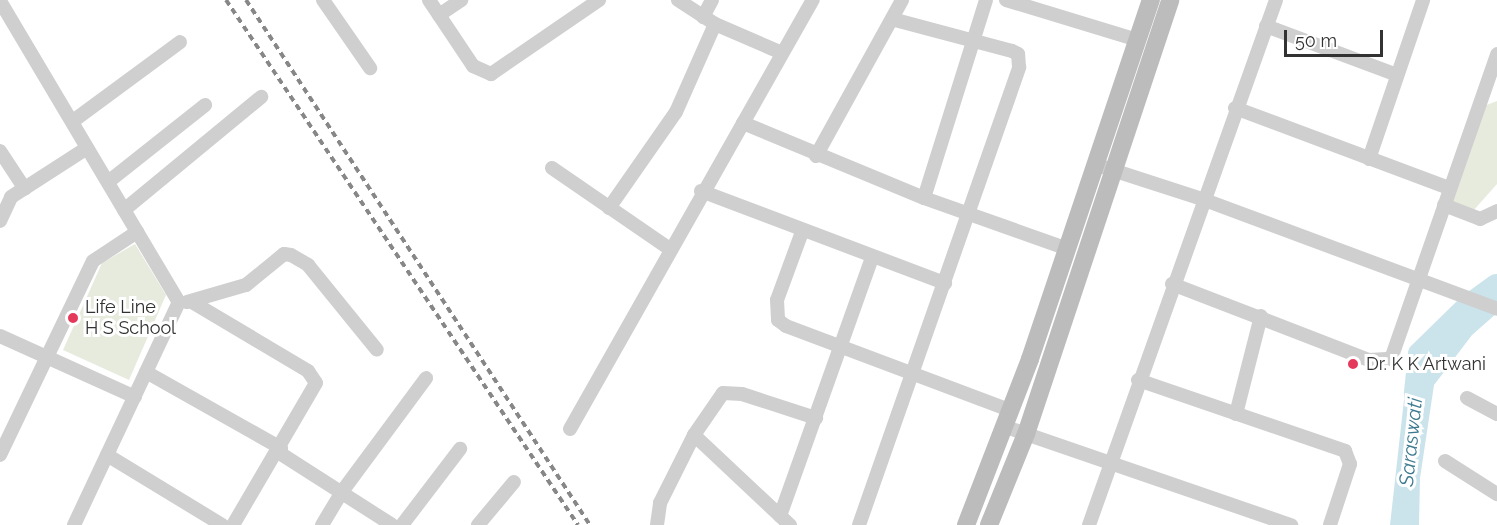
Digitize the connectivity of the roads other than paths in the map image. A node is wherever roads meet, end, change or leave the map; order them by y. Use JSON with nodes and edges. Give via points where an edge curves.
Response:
{"nodes":[{"id":1,"x":0,"y":0,"type":"edge"},
{"id":2,"x":322,"y":0,"type":"edge"},
{"id":3,"x":429,"y":0,"type":"edge"},
{"id":4,"x":461,"y":0,"type":"edge"},
{"id":5,"x":599,"y":0,"type":"edge"},
{"id":6,"x":678,"y":0,"type":"edge"},
{"id":7,"x":712,"y":0,"type":"edge"},
{"id":8,"x":813,"y":0,"type":"edge"},
{"id":9,"x":902,"y":0,"type":"edge"},
{"id":10,"x":986,"y":0,"type":"edge"},
{"id":11,"x":1006,"y":0,"type":"edge"},
{"id":12,"x":1151,"y":0,"type":"edge"},
{"id":13,"x":1170,"y":0,"type":"edge"},
{"id":14,"x":1276,"y":0,"type":"edge"},
{"id":15,"x":1423,"y":0,"type":"edge"},
{"id":16,"x":1032,"y":4,"type":"edge"},
{"id":17,"x":439,"y":15,"type":"junction"},
{"id":18,"x":891,"y":19,"type":"junction"},
{"id":19,"x":709,"y":20,"type":"junction"},
{"id":20,"x":1266,"y":26,"type":"junction"},
{"id":21,"x":973,"y":40,"type":"junction"},
{"id":22,"x":1138,"y":40,"type":"junction"},
{"id":23,"x":180,"y":42,"type":"dead end"},
{"id":24,"x":782,"y":53,"type":"junction"},
{"id":25,"x":1497,"y":54,"type":"edge"},
{"id":26,"x":370,"y":68,"type":"dead end"},
{"id":27,"x":1396,"y":75,"type":"junction"},
{"id":28,"x":1491,"y":92,"type":"edge"},
{"id":29,"x":261,"y":97,"type":"dead end"},
{"id":30,"x":206,"y":105,"type":"dead end"},
{"id":31,"x":1235,"y":108,"type":"junction"},
{"id":32,"x":72,"y":121,"type":"junction"},
{"id":33,"x":743,"y":123,"type":"junction"},
{"id":34,"x":87,"y":148,"type":"junction"},
{"id":35,"x":0,"y":151,"type":"edge"},
{"id":36,"x":816,"y":156,"type":"junction"},
{"id":37,"x":1369,"y":159,"type":"junction"},
{"id":38,"x":1105,"y":167,"type":"junction"},
{"id":39,"x":552,"y":168,"type":"dead end"},
{"id":40,"x":108,"y":182,"type":"junction"},
{"id":41,"x":1449,"y":188,"type":"junction"},
{"id":42,"x":25,"y":189,"type":"junction"},
{"id":43,"x":701,"y":191,"type":"junction"},
{"id":44,"x":924,"y":198,"type":"junction"},
{"id":45,"x":1202,"y":199,"type":"junction"},
{"id":46,"x":1444,"y":205,"type":"junction"},
{"id":47,"x":609,"y":208,"type":"junction"},
{"id":48,"x":124,"y":210,"type":"junction"},
{"id":49,"x":1497,"y":211,"type":"edge"},
{"id":50,"x":970,"y":214,"type":"junction"},
{"id":51,"x":0,"y":221,"type":"edge"},
{"id":52,"x":137,"y":232,"type":"junction"},
{"id":53,"x":802,"y":232,"type":"junction"},
{"id":54,"x":670,"y":249,"type":"junction"},
{"id":55,"x":1068,"y":249,"type":"junction"},
{"id":56,"x":872,"y":258,"type":"junction"},
{"id":57,"x":1418,"y":280,"type":"junction"},
{"id":58,"x":945,"y":284,"type":"junction"},
{"id":59,"x":1172,"y":284,"type":"junction"},
{"id":60,"x":186,"y":302,"type":"junction"},
{"id":61,"x":1497,"y":309,"type":"edge"},
{"id":62,"x":1261,"y":316,"type":"junction"},
{"id":63,"x":0,"y":336,"type":"edge"},
{"id":64,"x":841,"y":347,"type":"junction"},
{"id":65,"x":377,"y":350,"type":"dead end"},
{"id":66,"x":44,"y":356,"type":"junction"},
{"id":67,"x":146,"y":372,"type":"junction"},
{"id":68,"x":914,"y":373,"type":"junction"},
{"id":69,"x":426,"y":378,"type":"dead end"},
{"id":70,"x":1138,"y":380,"type":"junction"},
{"id":71,"x":135,"y":397,"type":"junction"},
{"id":72,"x":1467,"y":398,"type":"dead end"},
{"id":73,"x":1236,"y":414,"type":"junction"},
{"id":74,"x":1497,"y":414,"type":"edge"},
{"id":75,"x":816,"y":418,"type":"junction"},
{"id":76,"x":1006,"y":418,"type":"junction"},
{"id":77,"x":570,"y":429,"type":"dead end"},
{"id":78,"x":1026,"y":434,"type":"junction"},
{"id":79,"x":694,"y":435,"type":"junction"},
{"id":80,"x":1,"y":448,"type":"edge"},
{"id":81,"x":460,"y":449,"type":"dead end"},
{"id":82,"x":279,"y":450,"type":"junction"},
{"id":83,"x":107,"y":455,"type":"junction"},
{"id":84,"x":1445,"y":461,"type":"dead end"},
{"id":85,"x":1110,"y":463,"type":"junction"},
{"id":86,"x":514,"y":482,"type":"dead end"},
{"id":87,"x":341,"y":493,"type":"junction"},
{"id":88,"x":1497,"y":494,"type":"edge"},
{"id":89,"x":1252,"y":518,"type":"edge"},
{"id":90,"x":785,"y":520,"type":"edge"},
{"id":91,"x":74,"y":525,"type":"edge"},
{"id":92,"x":222,"y":525,"type":"edge"},
{"id":93,"x":233,"y":525,"type":"edge"},
{"id":94,"x":322,"y":525,"type":"edge"},
{"id":95,"x":392,"y":525,"type":"edge"},
{"id":96,"x":402,"y":525,"type":"edge"},
{"id":97,"x":478,"y":525,"type":"edge"},
{"id":98,"x":657,"y":525,"type":"edge"},
{"id":99,"x":859,"y":525,"type":"edge"},
{"id":100,"x":966,"y":525,"type":"edge"},
{"id":101,"x":989,"y":525,"type":"edge"},
{"id":102,"x":1089,"y":525,"type":"edge"},
{"id":103,"x":1291,"y":525,"type":"edge"},
{"id":104,"x":1330,"y":525,"type":"edge"}],
"edges":[{"from":1,"to":32,"type":"street"},
{"from":2,"to":26,"type":"street"},
{"from":3,"to":17,"type":"street"},
{"from":4,"to":17,"type":"street"},
{"from":5,"to":17,"type":"street","via":[[491,74],[472,66]]},
{"from":6,"to":19,"type":"street"},
{"from":7,"to":19,"type":"street"},
{"from":8,"to":24,"type":"street"},
{"from":9,"to":18,"type":"street"},
{"from":10,"to":21,"type":"street"},
{"from":11,"to":16,"type":"street"},
{"from":12,"to":22,"type":"main road"},
{"from":13,"to":38,"type":"main road"},
{"from":14,"to":20,"type":"street"},
{"from":15,"to":27,"type":"street"},
{"from":16,"to":22,"type":"street"},
{"from":18,"to":21,"type":"street"},
{"from":18,"to":36,"type":"street"},
{"from":19,"to":24,"type":"street"},
{"from":19,"to":47,"type":"street","via":[[676,112]]},
{"from":20,"to":27,"type":"street"},
{"from":20,"to":31,"type":"street"},
{"from":21,"to":44,"type":"street"},
{"from":21,"to":50,"type":"street","via":[[1018,54],[1019,67]]},
{"from":22,"to":38,"type":"main road"},
{"from":23,"to":32,"type":"street"},
{"from":24,"to":33,"type":"street"},
{"from":25,"to":28,"type":"street"},
{"from":27,"to":37,"type":"street"},
{"from":28,"to":41,"type":"street"},
{"from":29,"to":48,"type":"street"},
{"from":30,"to":40,"type":"street"},
{"from":31,"to":37,"type":"street"},
{"from":31,"to":45,"type":"street"},
{"from":32,"to":34,"type":"street"},
{"from":33,"to":36,"type":"street"},
{"from":33,"to":43,"type":"street"},
{"from":34,"to":40,"type":"street"},
{"from":34,"to":42,"type":"street"},
{"from":35,"to":42,"type":"street"},
{"from":36,"to":44,"type":"street"},
{"from":37,"to":41,"type":"street"},
{"from":38,"to":45,"type":"street"},
{"from":38,"to":55,"type":"main road"},
{"from":38,"to":78,"type":"main road"},
{"from":39,"to":47,"type":"street"},
{"from":40,"to":48,"type":"street"},
{"from":41,"to":46,"type":"street"},
{"from":42,"to":51,"type":"street","via":[[11,197]]},
{"from":43,"to":53,"type":"street"},
{"from":43,"to":54,"type":"street"},
{"from":44,"to":50,"type":"street"},
{"from":45,"to":57,"type":"street"},
{"from":45,"to":59,"type":"street"},
{"from":46,"to":49,"type":"street","via":[[1480,219]]},
{"from":46,"to":57,"type":"street"},
{"from":47,"to":54,"type":"street"},
{"from":48,"to":52,"type":"street"},
{"from":50,"to":55,"type":"street"},
{"from":50,"to":58,"type":"street"},
{"from":52,"to":60,"type":"street"},
{"from":52,"to":66,"type":"street","via":[[93,261]]},
{"from":53,"to":56,"type":"street"},
{"from":53,"to":64,"type":"street","via":[[777,300],[778,320]]},
{"from":54,"to":77,"type":"street"},
{"from":55,"to":76,"type":"main road"},
{"from":56,"to":58,"type":"street"},
{"from":56,"to":64,"type":"street"},
{"from":57,"to":61,"type":"street"},
{"from":57,"to":62,"type":"street","via":[[1391,359],[1369,360]]},
{"from":58,"to":68,"type":"street"},
{"from":59,"to":62,"type":"street"},
{"from":59,"to":70,"type":"street"},
{"from":60,"to":65,"type":"street","via":[[256,281],[284,254],[291,255],[308,265]]},
{"from":60,"to":67,"type":"street"},
{"from":60,"to":82,"type":"street","via":[[314,378],[315,392]]},
{"from":62,"to":73,"type":"street"},
{"from":63,"to":66,"type":"street"},
{"from":64,"to":68,"type":"street"},
{"from":64,"to":75,"type":"street"},
{"from":66,"to":71,"type":"street"},
{"from":66,"to":80,"type":"street"},
{"from":67,"to":71,"type":"street"},
{"from":67,"to":82,"type":"street"},
{"from":68,"to":76,"type":"street"},
{"from":68,"to":99,"type":"street"},
{"from":69,"to":87,"type":"street"},
{"from":70,"to":73,"type":"street"},
{"from":70,"to":85,"type":"street"},
{"from":71,"to":83,"type":"street"},
{"from":72,"to":74,"type":"street"},
{"from":73,"to":104,"type":"street","via":[[1346,452],[1350,464]]},
{"from":75,"to":79,"type":"street","via":[[730,392],[714,401]]},
{"from":75,"to":90,"type":"street"},
{"from":76,"to":78,"type":"street"},
{"from":76,"to":100,"type":"main road"},
{"from":78,"to":85,"type":"street"},
{"from":78,"to":101,"type":"main road"},
{"from":79,"to":90,"type":"street"},
{"from":79,"to":98,"type":"street","via":[[660,503]]},
{"from":81,"to":96,"type":"street"},
{"from":82,"to":87,"type":"street"},
{"from":82,"to":93,"type":"street"},
{"from":83,"to":91,"type":"street"},
{"from":83,"to":92,"type":"street"},
{"from":84,"to":88,"type":"street"},
{"from":85,"to":89,"type":"street"},
{"from":85,"to":102,"type":"street"},
{"from":86,"to":97,"type":"street"},
{"from":87,"to":94,"type":"street"},
{"from":87,"to":95,"type":"street"},
{"from":89,"to":103,"type":"street"}]}
